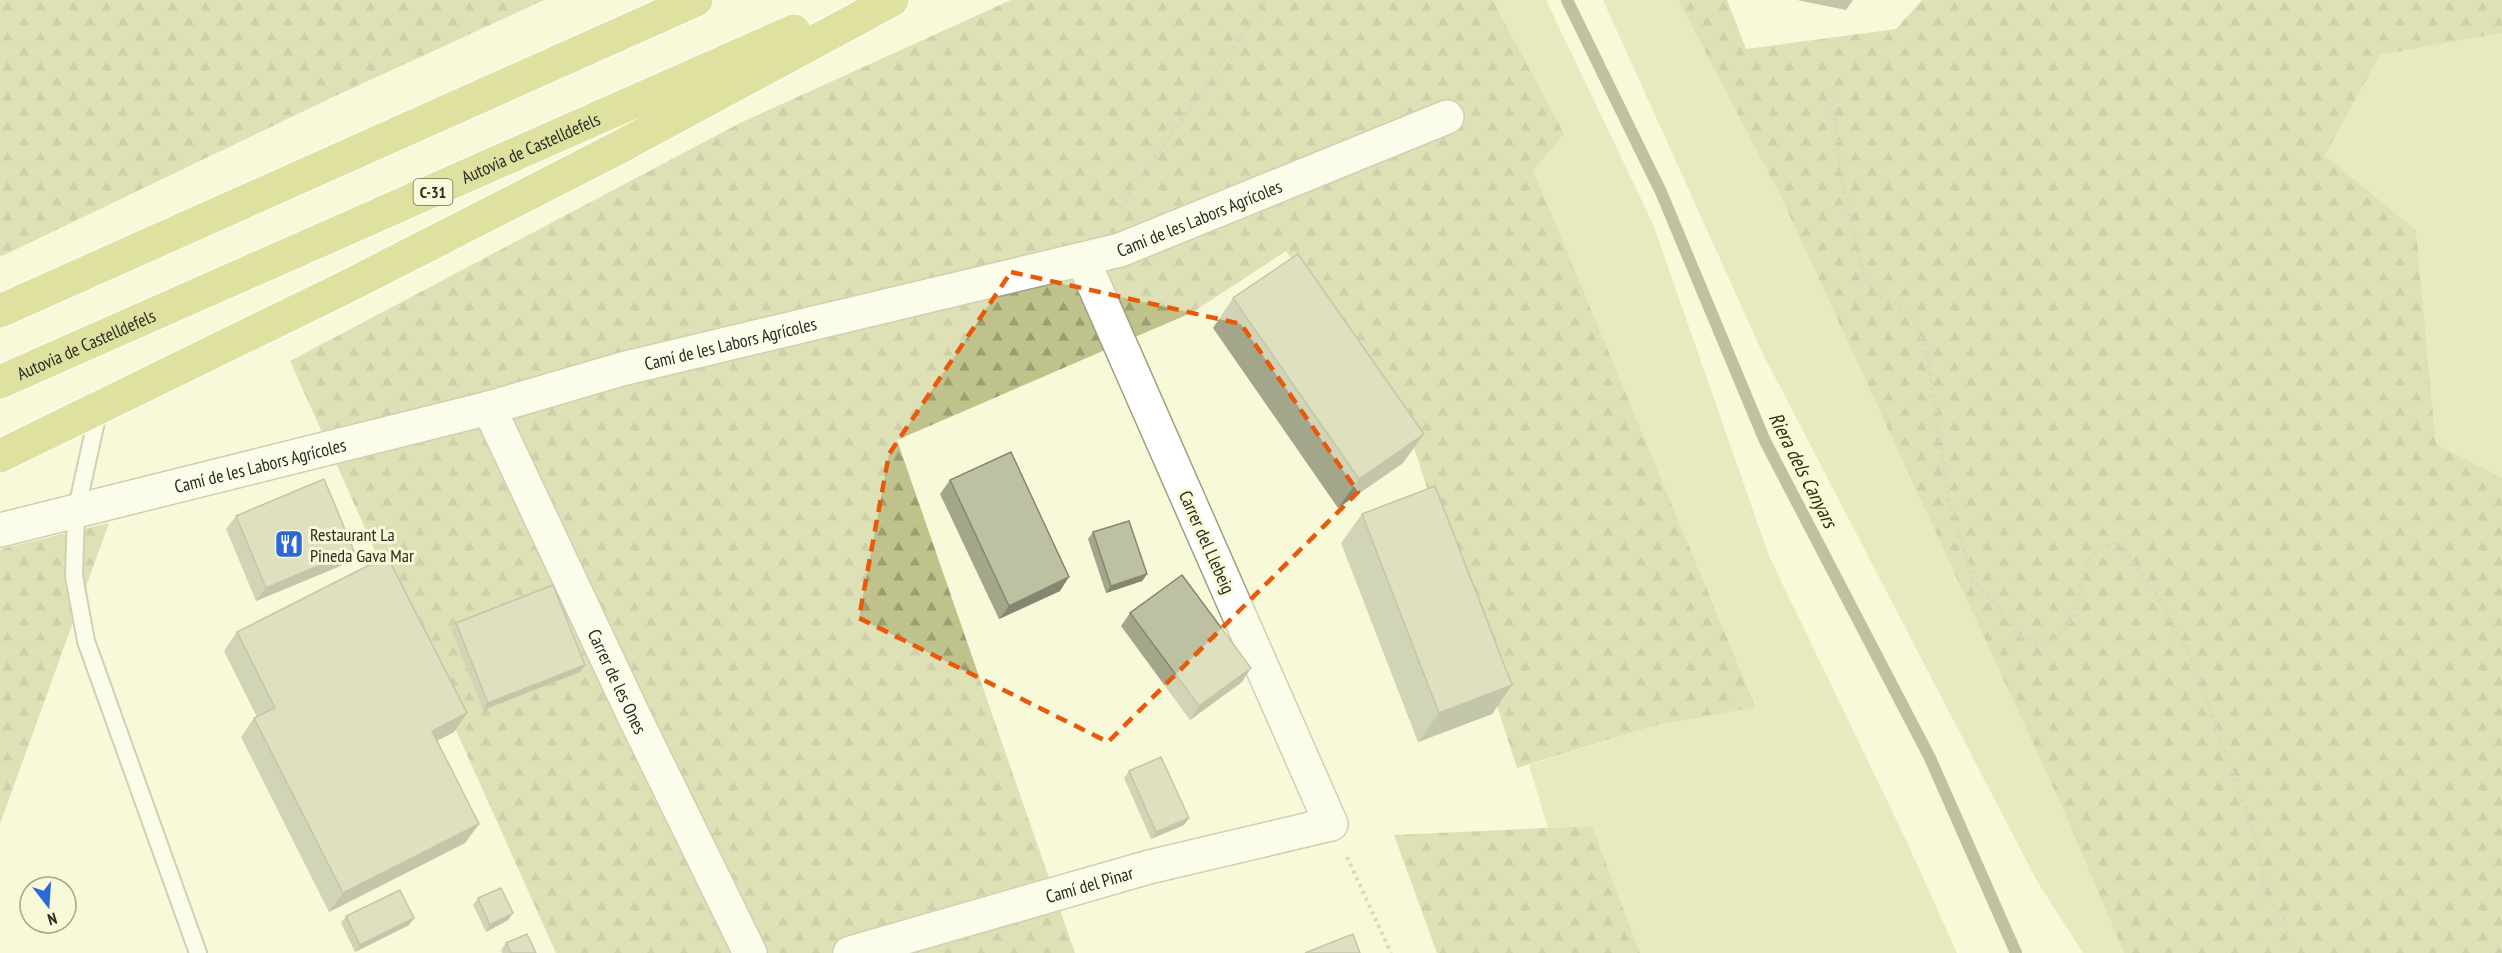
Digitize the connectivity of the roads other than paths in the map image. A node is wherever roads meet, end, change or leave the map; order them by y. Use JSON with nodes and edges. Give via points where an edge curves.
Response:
{"nodes":[{"id":1,"x":696,"y":0,"type":"edge"},
{"id":2,"x":865,"y":0,"type":"edge"},
{"id":3,"x":892,"y":0,"type":"edge"},
{"id":4,"x":1447,"y":117,"type":"dead end"},
{"id":5,"x":1083,"y":260,"type":"junction"},
{"id":6,"x":0,"y":311,"type":"edge"},
{"id":7,"x":0,"y":381,"type":"edge"},
{"id":8,"x":99,"y":408,"type":"junction"},
{"id":9,"x":489,"y":408,"type":"junction"},
{"id":10,"x":0,"y":456,"type":"edge"},
{"id":11,"x":76,"y":512,"type":"junction"},
{"id":12,"x":0,"y":530,"type":"edge"},
{"id":13,"x":1331,"y":824,"type":"joint"},
{"id":14,"x":198,"y":953,"type":"edge"},
{"id":15,"x":750,"y":953,"type":"edge"},
{"id":16,"x":850,"y":953,"type":"edge"}],
"edges":[{"from":1,"to":6,"type":"highway"},
{"from":2,"to":7,"type":"highway","name":"Autovia de Castelldefels","number":"C-31"},
{"from":3,"to":8,"type":"highway","via":[[606,154]]},
{"from":4,"to":5,"type":"street","name":"Camí de les Labors Agrícoles","via":[[1120,250]]},
{"from":5,"to":9,"type":"street","name":"Camí de les Labors Agrícoles","via":[[621,369]]},
{"from":5,"to":13,"type":"street","name":"Carrer del Llebeig"},
{"from":8,"to":10,"type":"highway"},
{"from":8,"to":11,"type":"lane"},
{"from":9,"to":11,"type":"street","name":"Camí de les Labors Agrícoles"},
{"from":9,"to":15,"type":"street","name":"Carrer de les Ones"},
{"from":11,"to":12,"type":"street","name":"Camí de les Labors Agrícoles"},
{"from":11,"to":14,"type":"lane","via":[[74,576],[86,641]]},
{"from":13,"to":16,"type":"street","name":"Camí del Pinar","via":[[1149,867]]}]}
